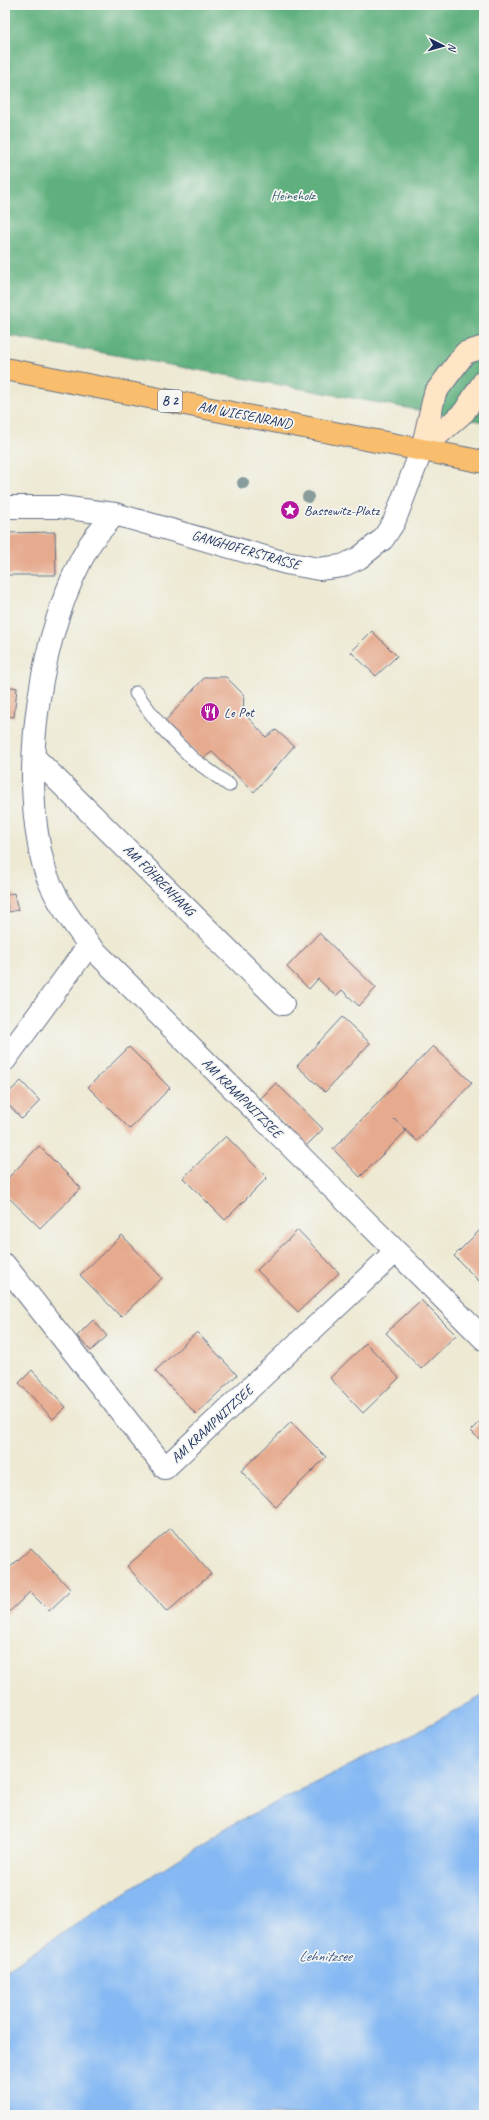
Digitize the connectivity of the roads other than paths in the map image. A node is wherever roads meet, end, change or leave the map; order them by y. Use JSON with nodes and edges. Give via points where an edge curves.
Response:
{"nodes":[{"id":1,"x":484,"y":346,"type":"edge"},
{"id":2,"x":5,"y":369,"type":"edge"},
{"id":3,"x":484,"y":381,"type":"edge"},
{"id":4,"x":422,"y":449,"type":"junction"},
{"id":5,"x":484,"y":462,"type":"edge"},
{"id":6,"x":5,"y":507,"type":"edge"},
{"id":7,"x":115,"y":514,"type":"junction"},
{"id":8,"x":136,"y":693,"type":"dead end"},
{"id":9,"x":34,"y":758,"type":"junction"},
{"id":10,"x":229,"y":785,"type":"dead end"},
{"id":11,"x":89,"y":945,"type":"junction"},
{"id":12,"x":283,"y":1004,"type":"dead end"},
{"id":13,"x":5,"y":1060,"type":"edge"},
{"id":14,"x":395,"y":1252,"type":"junction"},
{"id":15,"x":5,"y":1265,"type":"edge"},
{"id":16,"x":484,"y":1339,"type":"edge"}],
"edges":[{"from":1,"to":4,"type":"street","via":[[465,353],[435,393]]},
{"from":2,"to":4,"type":"main road","name":"AM WIESENRAND","number":"B 2"},
{"from":3,"to":4,"type":"street","via":[[464,412]]},
{"from":4,"to":5,"type":"main road","name":"AM WIESENRAND","number":"B 2"},
{"from":4,"to":7,"type":"street","name":"GANGHOFERSTRASSE","via":[[394,522],[383,539],[359,558],[342,566],[320,569],[286,563]]},
{"from":6,"to":7,"type":"street","name":"GANGHOFERSTRASSE","via":[[60,507]]},
{"from":7,"to":9,"type":"street","via":[[91,543],[57,620],[38,707]]},
{"from":8,"to":10,"type":"lane","via":[[162,728],[193,760]]},
{"from":9,"to":11,"type":"street","via":[[32,787],[36,829],[45,868],[60,905]]},
{"from":9,"to":12,"type":"street","name":"AM FÖHRENHANG"},
{"from":11,"to":13,"type":"street"},
{"from":11,"to":14,"type":"street","name":"AM KRAMPNITZSEE"},
{"from":14,"to":15,"type":"street","name":"AM KRAMPNITZSEE","via":[[165,1468]]},
{"from":14,"to":16,"type":"street","name":"AM KRAMPNITZSEE"}]}
